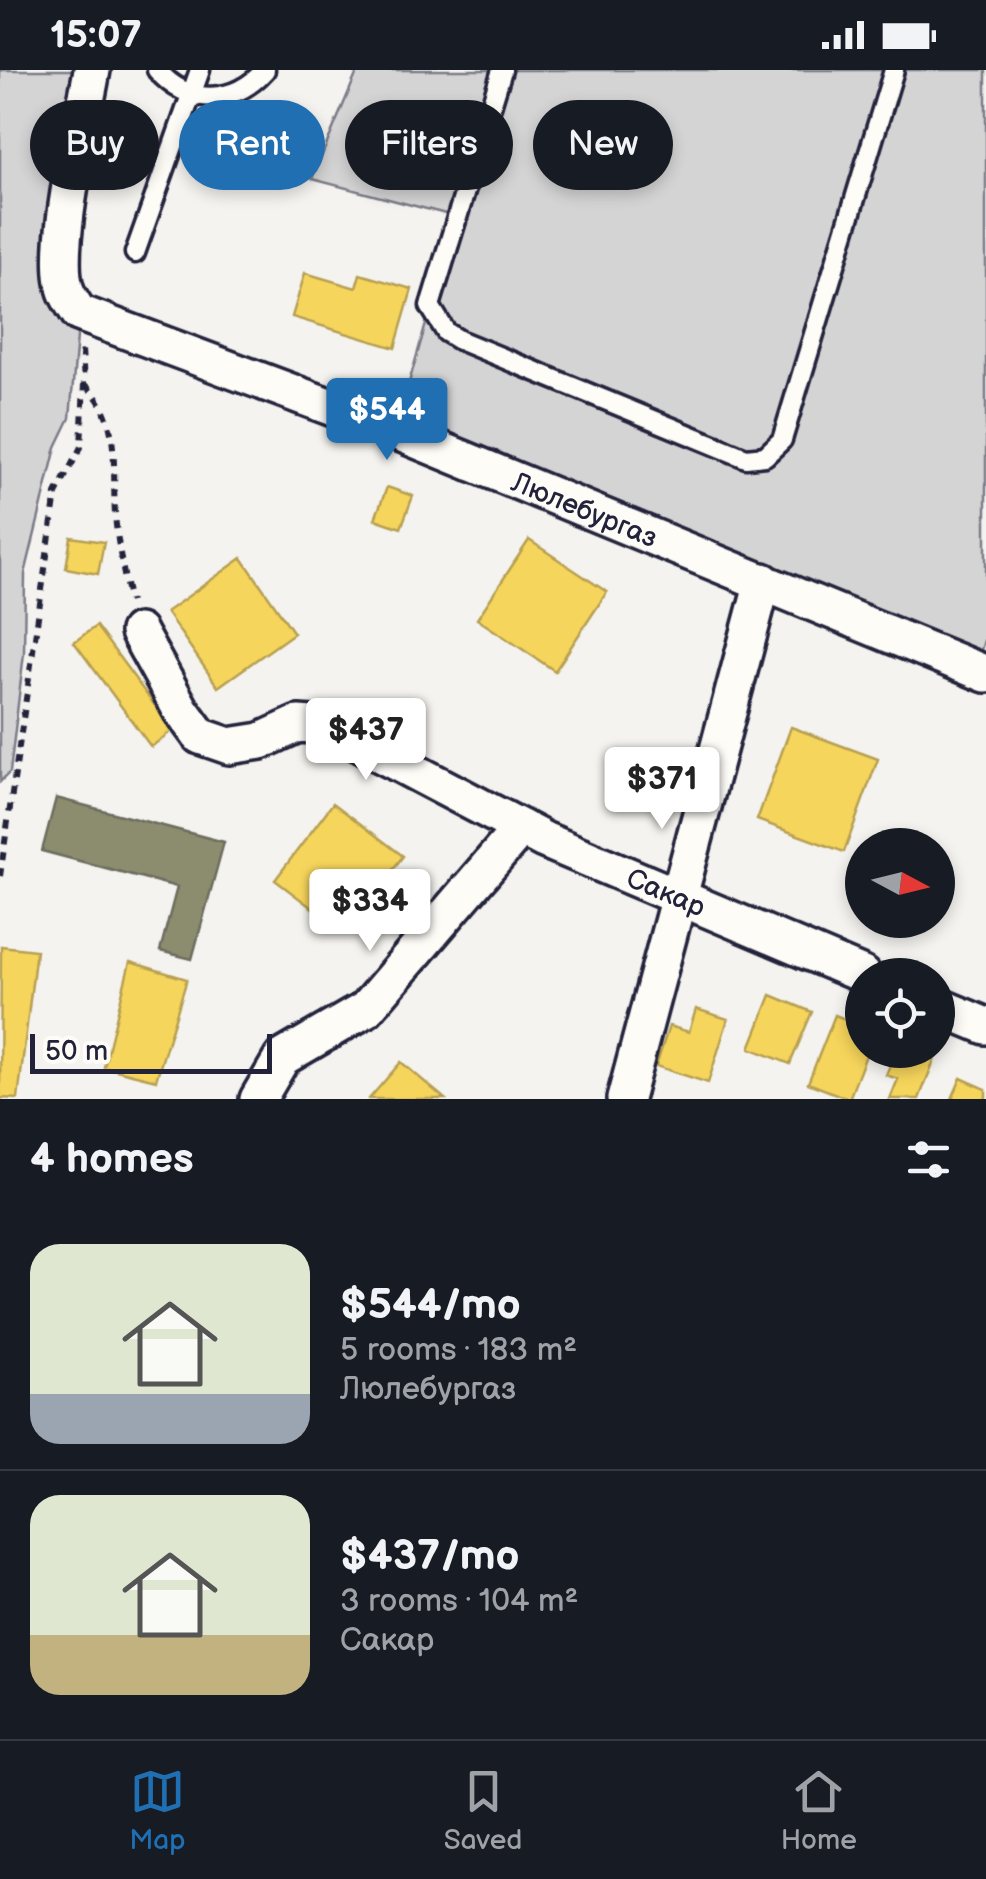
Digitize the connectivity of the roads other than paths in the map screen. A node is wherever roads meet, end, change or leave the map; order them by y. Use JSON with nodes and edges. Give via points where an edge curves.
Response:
{"nodes":[{"id":1,"x":92,"y":70,"type":"edge"},
{"id":2,"x":157,"y":70,"type":"edge"},
{"id":3,"x":200,"y":70,"type":"edge"},
{"id":4,"x":265,"y":70,"type":"edge"},
{"id":5,"x":502,"y":70,"type":"edge"},
{"id":6,"x":894,"y":70,"type":"edge"},
{"id":7,"x":191,"y":95,"type":"junction"},
{"id":8,"x":135,"y":253,"type":"dead end"},
{"id":9,"x":763,"y":581,"type":"junction"},
{"id":10,"x":138,"y":632,"type":"road end"},
{"id":11,"x":986,"y":674,"type":"edge"},
{"id":12,"x":520,"y":828,"type":"junction"},
{"id":13,"x":678,"y":898,"type":"junction"},
{"id":14,"x":845,"y":968,"type":"edge"},
{"id":15,"x":955,"y":1013,"type":"edge"},
{"id":16,"x":986,"y":1026,"type":"edge"},
{"id":17,"x":258,"y":1099,"type":"edge"},
{"id":18,"x":624,"y":1099,"type":"edge"}],
"edges":[{"from":1,"to":9,"type":"street","name":"Люлебургаз","via":[[61,263],[79,313],[395,431]]},
{"from":2,"to":7,"type":"lane"},
{"from":3,"to":7,"type":"lane"},
{"from":4,"to":7,"type":"lane","via":[[231,95]]},
{"from":5,"to":6,"type":"lane","via":[[430,306],[446,332],[746,458],[765,456],[782,440]]},
{"from":7,"to":8,"type":"lane"},
{"from":9,"to":11,"type":"street","name":"Люлебургаз"},
{"from":9,"to":13,"type":"street"},
{"from":10,"to":12,"type":"street","name":"Сакар","via":[[200,736],[230,746],[262,741],[298,724],[327,726]]},
{"from":12,"to":13,"type":"street","name":"Сакар"},
{"from":12,"to":17,"type":"street","via":[[366,1009],[282,1058]]},
{"from":13,"to":14,"type":"street","name":"Сакар"},
{"from":13,"to":18,"type":"street"},
{"from":15,"to":16,"type":"street"}]}
